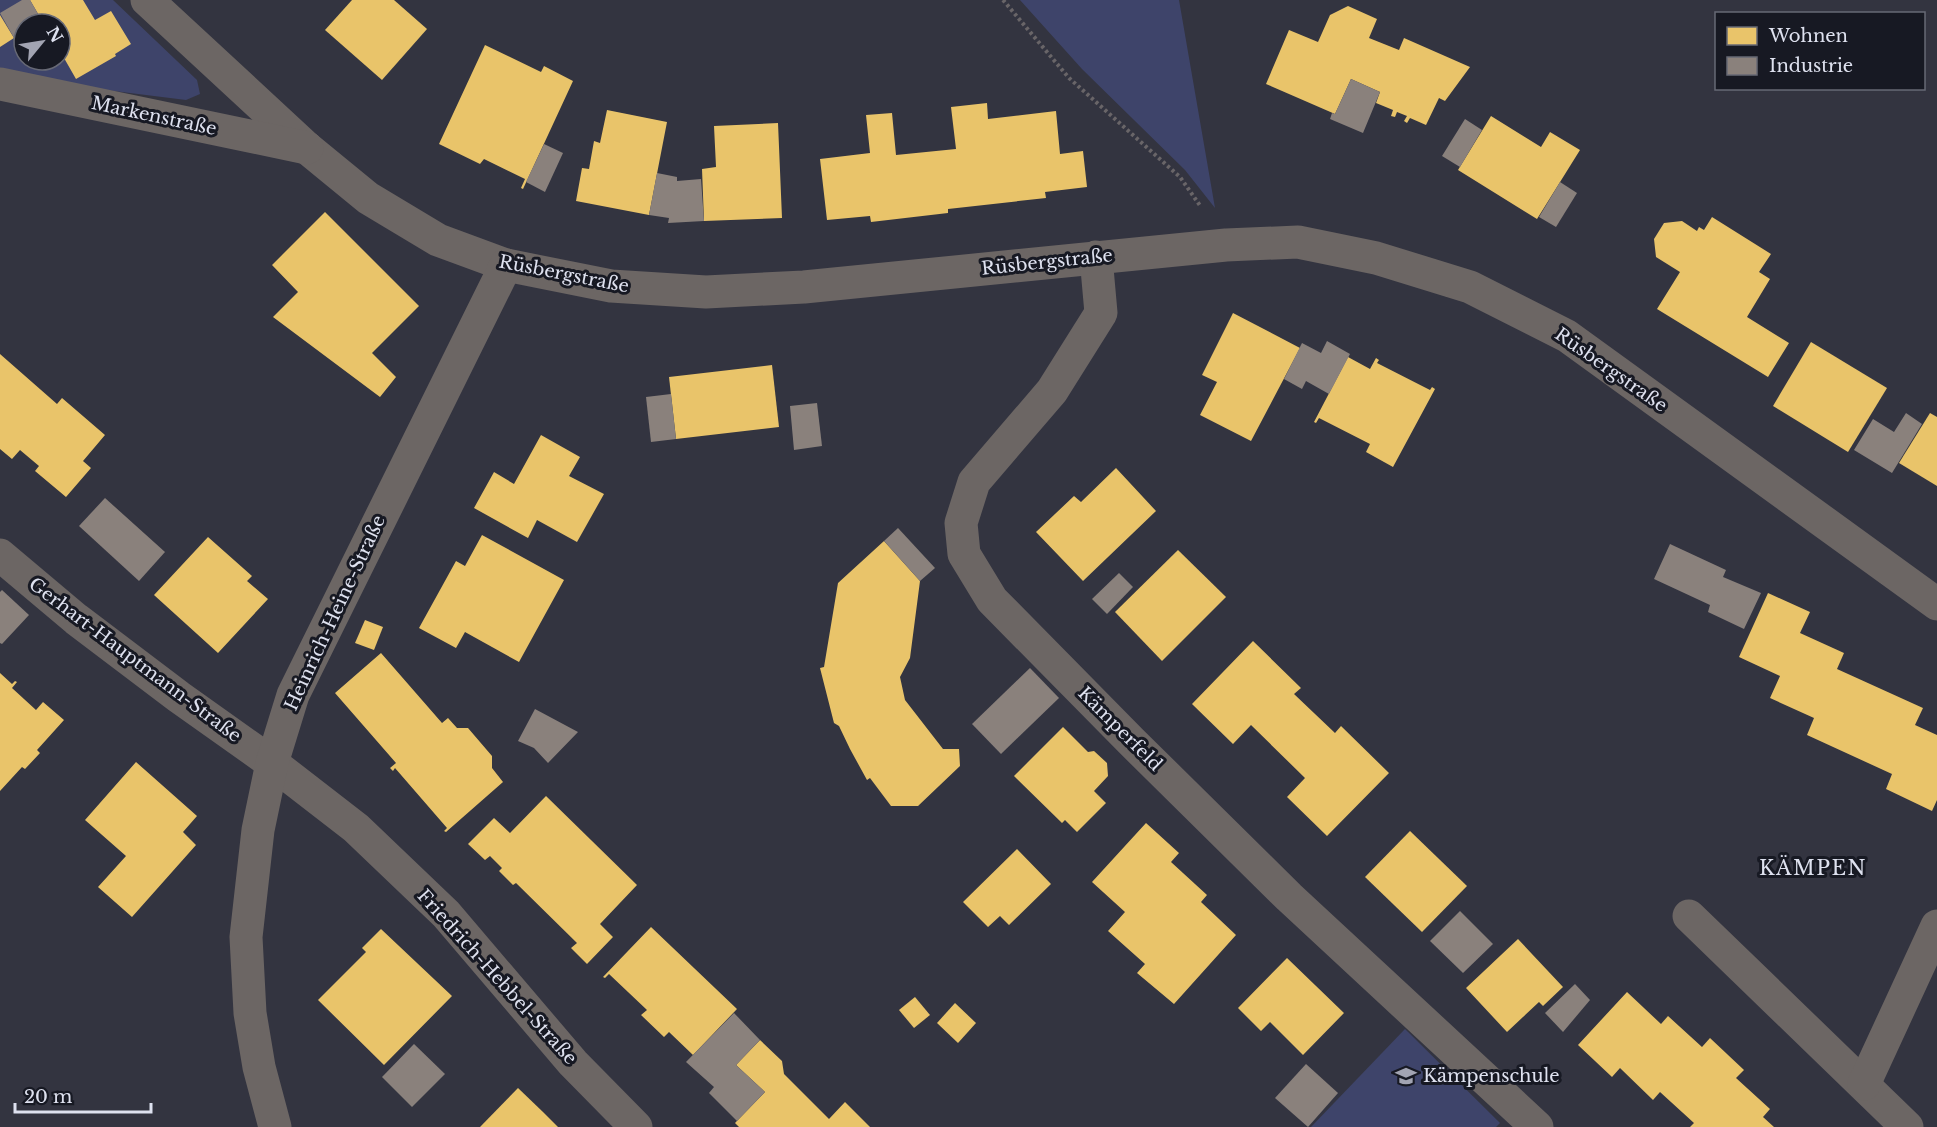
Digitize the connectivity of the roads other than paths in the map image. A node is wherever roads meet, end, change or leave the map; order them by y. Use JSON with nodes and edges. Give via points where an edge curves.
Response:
{"nodes":[{"id":1,"x":147,"y":0,"type":"edge"},
{"id":2,"x":0,"y":84,"type":"edge"},
{"id":3,"x":307,"y":148,"type":"junction"},
{"id":4,"x":1096,"y":257,"type":"junction"},
{"id":5,"x":506,"y":265,"type":"junction"},
{"id":6,"x":0,"y":555,"type":"edge"},
{"id":7,"x":1937,"y":604,"type":"edge"},
{"id":8,"x":272,"y":763,"type":"junction"},
{"id":9,"x":1689,"y":916,"type":"dead end"},
{"id":10,"x":1937,"y":926,"type":"edge"},
{"id":11,"x":1864,"y":1084,"type":"junction"},
{"id":12,"x":275,"y":1127,"type":"edge"},
{"id":13,"x":636,"y":1127,"type":"edge"},
{"id":14,"x":1537,"y":1127,"type":"edge"},
{"id":15,"x":1907,"y":1127,"type":"edge"}],
"edges":[{"from":1,"to":3,"type":"street","name":"Rüsbergstraße"},
{"from":2,"to":3,"type":"street","name":"Markenstraße"},
{"from":3,"to":5,"type":"street","name":"Rüsbergstraße","via":[[368,198],[438,240]]},
{"from":4,"to":5,"type":"street","name":"Rüsbergstraße","via":[[804,287],[706,292],[611,286]]},
{"from":4,"to":7,"type":"street","name":"Rüsbergstraße","via":[[1226,244],[1298,242],[1376,258],[1470,287],[1568,336]]},
{"from":4,"to":14,"type":"street","name":"Kämperfeld","via":[[1101,313],[1052,391],[974,482],[962,523],[964,554],[992,600],[1131,741],[1289,897]]},
{"from":5,"to":8,"type":"street","name":"Heinrich-Heine-Straße","via":[[293,695]]},
{"from":6,"to":8,"type":"street","name":"Gerhart-Hauptmann-Straße","via":[[76,619]]},
{"from":8,"to":12,"type":"street","name":"Heinrich-Heine-Straße","via":[[258,830],[246,937],[250,1013]]},
{"from":8,"to":13,"type":"street","name":"Friedrich-Hebbel-Straße","via":[[356,828],[446,914],[573,1063]]},
{"from":9,"to":11,"type":"street"},
{"from":10,"to":11,"type":"street"},
{"from":11,"to":15,"type":"street"}]}
